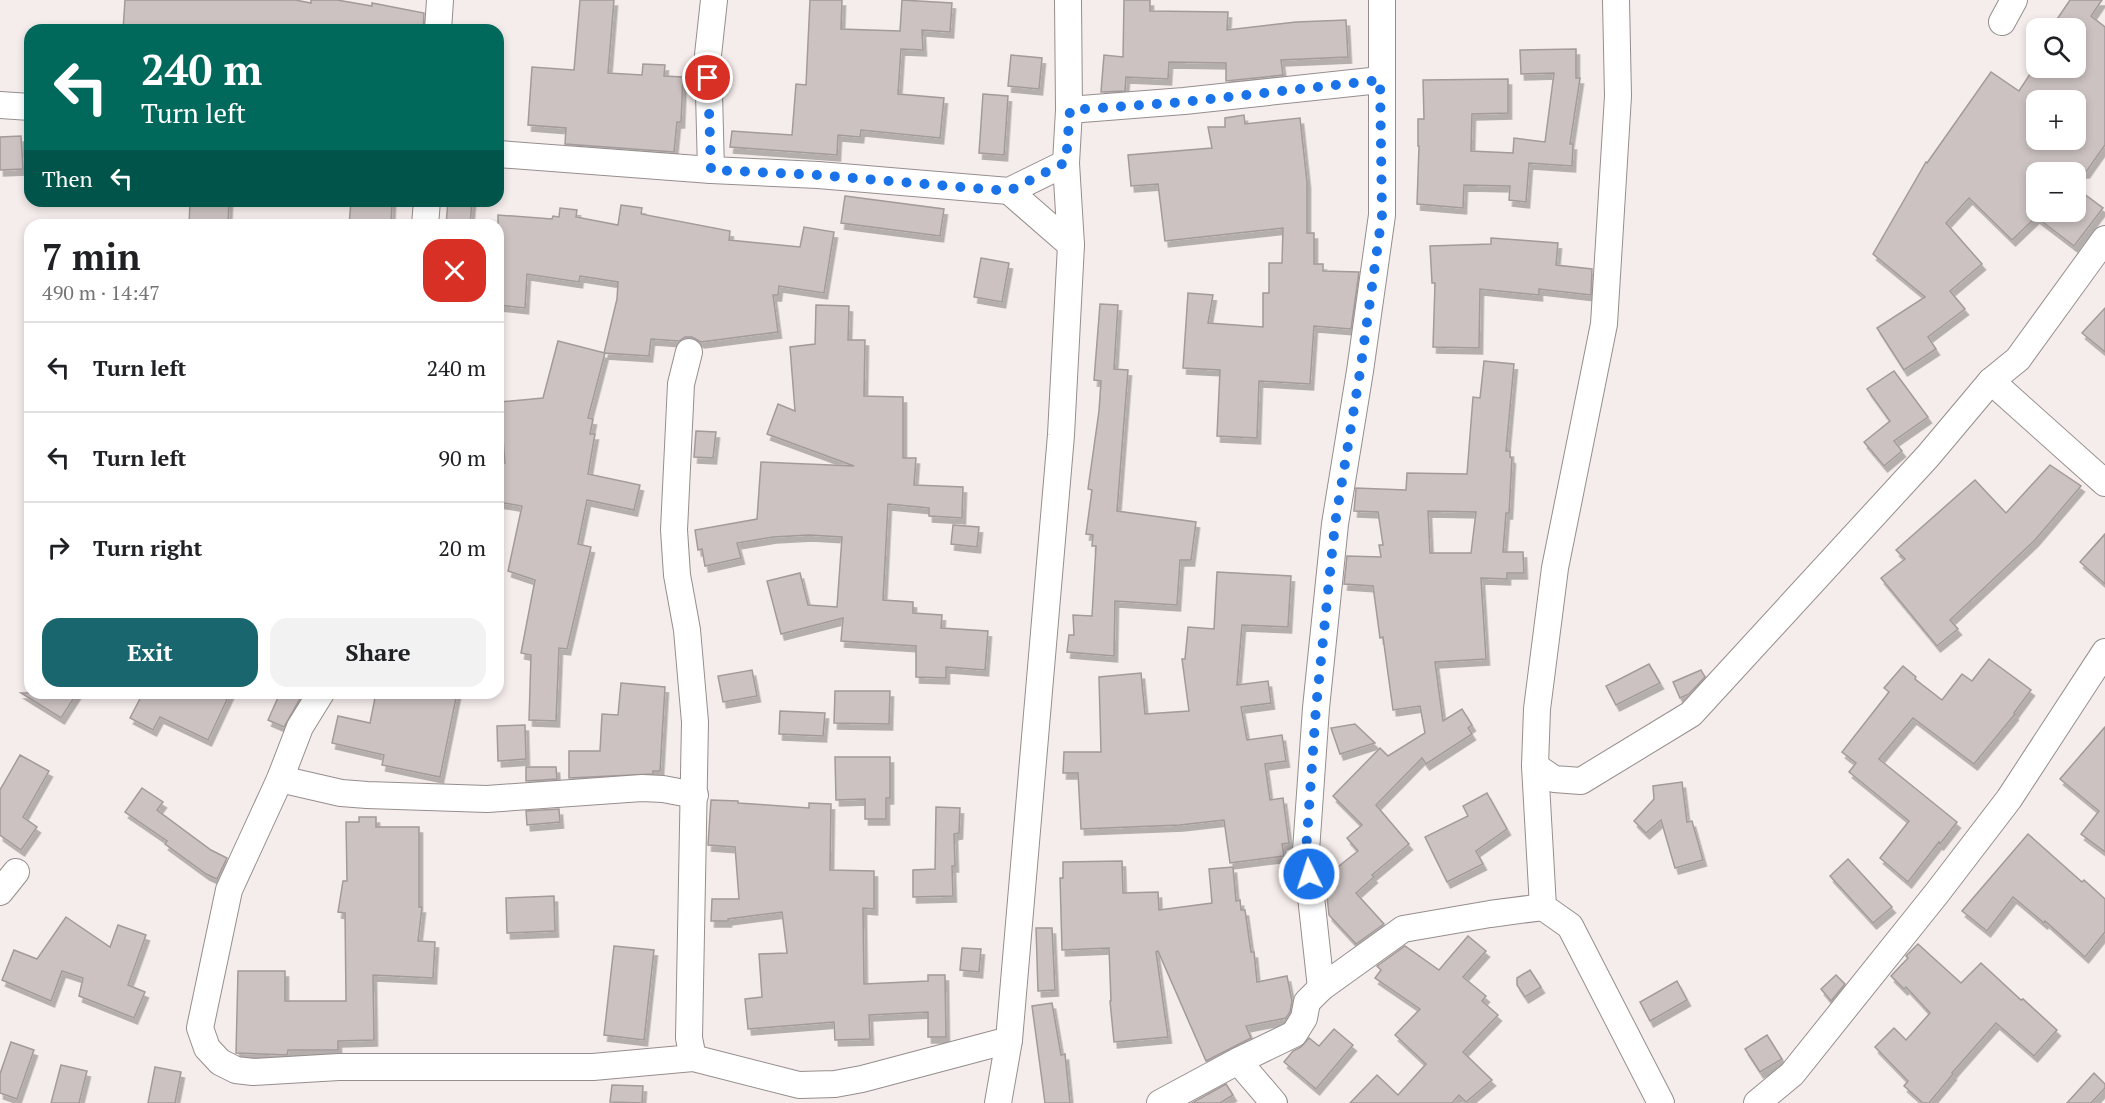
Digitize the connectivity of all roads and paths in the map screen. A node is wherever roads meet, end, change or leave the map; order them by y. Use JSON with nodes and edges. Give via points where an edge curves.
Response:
{"nodes":[{"id":1,"x":440,"y":0,"type":"edge"},
{"id":2,"x":714,"y":0,"type":"edge"},
{"id":3,"x":1068,"y":0,"type":"edge"},
{"id":4,"x":1382,"y":0,"type":"edge"},
{"id":5,"x":1616,"y":0,"type":"edge"},
{"id":6,"x":438,"y":24,"type":"edge"},
{"id":7,"x":1380,"y":80,"type":"junction"},
{"id":8,"x":0,"y":105,"type":"edge"},
{"id":9,"x":24,"y":107,"type":"edge"},
{"id":10,"x":1070,"y":110,"type":"junction"},
{"id":11,"x":504,"y":154,"type":"edge"},
{"id":12,"x":1066,"y":162,"type":"junction"},
{"id":13,"x":711,"y":170,"type":"junction"},
{"id":14,"x":1009,"y":191,"type":"junction"},
{"id":15,"x":2105,"y":239,"type":"edge"},
{"id":16,"x":1071,"y":245,"type":"junction"},
{"id":17,"x":689,"y":352,"type":"dead end"},
{"id":18,"x":1991,"y":381,"type":"junction"},
{"id":19,"x":2105,"y":483,"type":"edge"},
{"id":20,"x":2105,"y":652,"type":"edge"},
{"id":21,"x":317,"y":699,"type":"edge"},
{"id":22,"x":1535,"y":766,"type":"junction"},
{"id":23,"x":280,"y":779,"type":"junction"},
{"id":24,"x":694,"y":795,"type":"junction"},
{"id":25,"x":16,"y":872,"type":"dead end"},
{"id":26,"x":0,"y":892,"type":"edge"},
{"id":27,"x":1543,"y":907,"type":"junction"},
{"id":28,"x":1321,"y":988,"type":"junction"},
{"id":29,"x":1009,"y":1041,"type":"junction"},
{"id":30,"x":693,"y":1058,"type":"junction"},
{"id":31,"x":1238,"y":1060,"type":"junction"},
{"id":32,"x":998,"y":1103,"type":"edge"},
{"id":33,"x":1160,"y":1103,"type":"edge"},
{"id":34,"x":1274,"y":1103,"type":"edge"},
{"id":35,"x":1661,"y":1103,"type":"edge"},
{"id":36,"x":1757,"y":1103,"type":"edge"}],
"edges":[{"from":1,"to":6,"type":"street"},
{"from":2,"to":13,"type":"street","via":[[708,55]]},
{"from":3,"to":10,"type":"street"},
{"from":4,"to":7,"type":"street"},
{"from":5,"to":22,"type":"street","via":[[1618,96],[1604,324],[1555,568],[1537,709]]},
{"from":7,"to":10,"type":"street","via":[[1184,102]]},
{"from":7,"to":28,"type":"street","via":[[1382,215],[1335,524],[1306,851]]},
{"from":8,"to":9,"type":"street"},
{"from":10,"to":12,"type":"street"},
{"from":11,"to":13,"type":"street"},
{"from":12,"to":14,"type":"street"},
{"from":12,"to":16,"type":"street"},
{"from":13,"to":14,"type":"street"},
{"from":14,"to":16,"type":"street"},
{"from":15,"to":18,"type":"street","via":[[2018,358]]},
{"from":16,"to":29,"type":"street","via":[[1061,435]]},
{"from":17,"to":24,"type":"street","via":[[681,384],[674,530],[695,722]]},
{"from":18,"to":19,"type":"street"},
{"from":18,"to":22,"type":"street","via":[[1928,456],[1691,714],[1581,781],[1554,779]]},
{"from":20,"to":36,"type":"street","via":[[2009,799],[1937,893],[1792,1074]]},
{"from":21,"to":23,"type":"street","via":[[300,727]]},
{"from":22,"to":27,"type":"street"},
{"from":23,"to":24,"type":"street","via":[[341,793],[487,800],[642,788]]},
{"from":23,"to":30,"type":"street","via":[[229,890],[200,1028],[207,1048],[220,1062],[236,1070],[253,1072],[339,1067],[593,1067]]},
{"from":24,"to":30,"type":"street","via":[[689,1038]]},
{"from":25,"to":26,"type":"street"},
{"from":27,"to":28,"type":"street","via":[[1403,930]]},
{"from":27,"to":35,"type":"street","via":[[1570,926]]},
{"from":28,"to":31,"type":"street","via":[[1307,1002],[1304,1018],[1294,1034]]},
{"from":29,"to":30,"type":"street","via":[[835,1084],[799,1085]]},
{"from":29,"to":32,"type":"street"},
{"from":31,"to":33,"type":"street"},
{"from":31,"to":34,"type":"street"}]}
